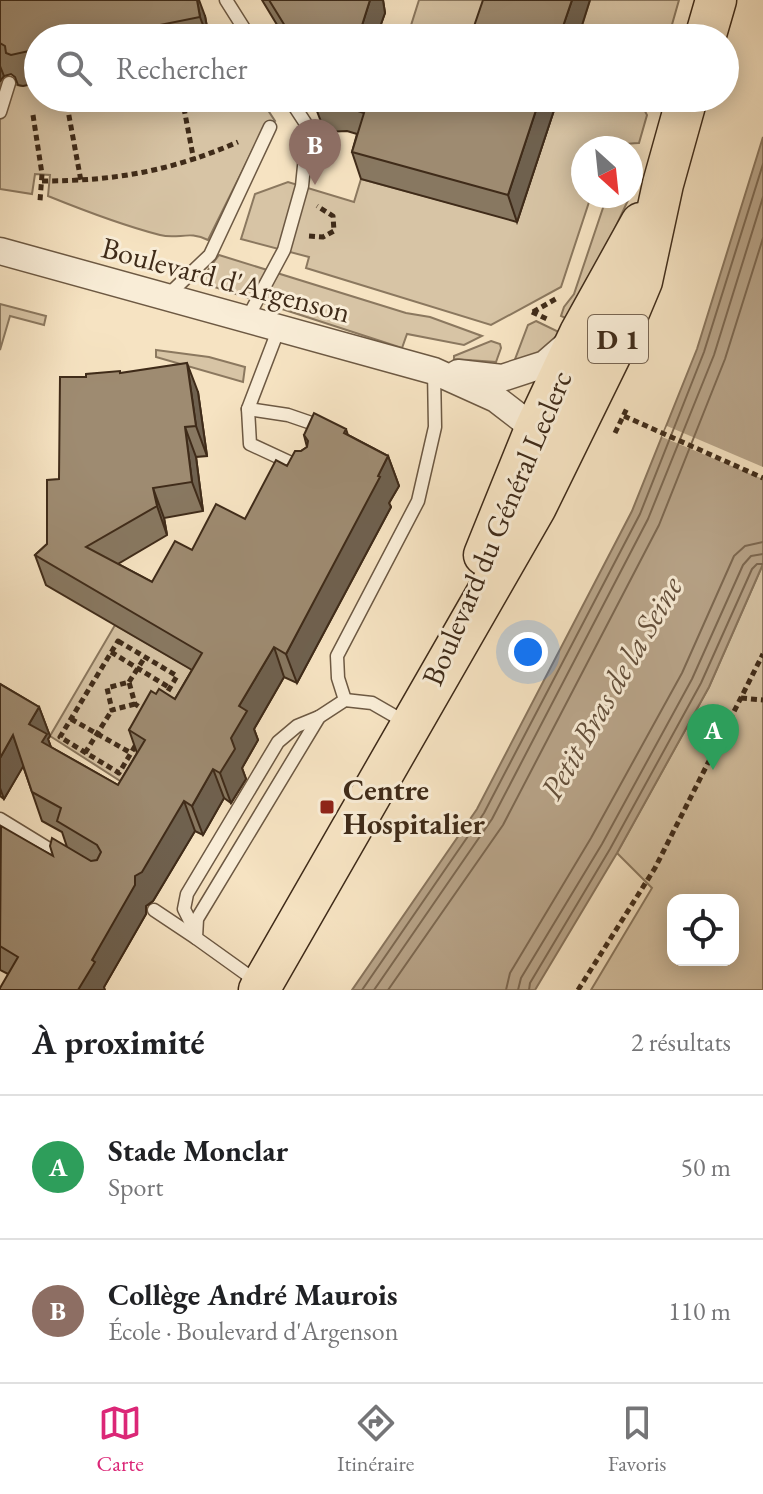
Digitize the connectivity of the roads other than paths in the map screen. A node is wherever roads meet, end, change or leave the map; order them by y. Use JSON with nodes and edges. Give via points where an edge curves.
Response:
{"nodes":[{"id":1,"x":226,"y":0,"type":"edge"},
{"id":2,"x":716,"y":0,"type":"edge"},
{"id":3,"x":241,"y":24,"type":"edge"},
{"id":4,"x":709,"y":24,"type":"edge"},
{"id":5,"x":9,"y":83,"type":"edge"},
{"id":6,"x":0,"y":112,"type":"edge"},
{"id":7,"x":298,"y":112,"type":"edge"},
{"id":8,"x":683,"y":112,"type":"edge"},
{"id":9,"x":270,"y":127,"type":"dead end"},
{"id":10,"x":663,"y":184,"type":"junction"},
{"id":11,"x":0,"y":251,"type":"edge"},
{"id":12,"x":166,"y":297,"type":"junction"},
{"id":13,"x":247,"y":319,"type":"junction"},
{"id":14,"x":279,"y":328,"type":"junction"},
{"id":15,"x":580,"y":333,"type":"junction"},
{"id":16,"x":434,"y":371,"type":"junction"},
{"id":17,"x":502,"y":378,"type":"junction"},
{"id":18,"x":248,"y":409,"type":"junction"},
{"id":19,"x":540,"y":418,"type":"junction"},
{"id":20,"x":338,"y":433,"type":"edge"},
{"id":21,"x":310,"y":472,"type":"edge"},
{"id":22,"x":546,"y":484,"type":"junction"},
{"id":23,"x":345,"y":700,"type":"junction"},
{"id":24,"x":417,"y":714,"type":"junction"},
{"id":25,"x":319,"y":717,"type":"junction"},
{"id":26,"x":0,"y":819,"type":"edge"},
{"id":27,"x":78,"y":866,"type":"edge"},
{"id":28,"x":154,"y":910,"type":"dead end"},
{"id":29,"x":195,"y":933,"type":"junction"},
{"id":30,"x":260,"y":987,"type":"edge"}],
"edges":[{"from":1,"to":3,"type":"lane"},
{"from":2,"to":4,"type":"main road"},
{"from":5,"to":6,"type":"lane"},
{"from":7,"to":13,"type":"lane","via":[[308,127],[302,186],[284,250]]},
{"from":8,"to":10,"type":"main road","name":"Boulevard du Général Leclerc","number":"D 1"},
{"from":9,"to":12,"type":"lane","via":[[210,255]]},
{"from":10,"to":15,"type":"main road","name":"Boulevard du Général Leclerc","number":"D 1"},
{"from":10,"to":22,"type":"main road","name":"Boulevard du Général Leclerc","number":"D 1","via":[[642,281]]},
{"from":11,"to":12,"type":"street","name":"Boulevard d'Argenson"},
{"from":12,"to":13,"type":"street","name":"Boulevard d'Argenson"},
{"from":13,"to":14,"type":"street","name":"Boulevard d'Argenson"},
{"from":14,"to":16,"type":"street","name":"Boulevard d'Argenson"},
{"from":14,"to":18,"type":"lane"},
{"from":15,"to":17,"type":"street","name":"Boulevard d'Argenson","via":[[545,364]]},
{"from":15,"to":19,"type":"main road","name":"Boulevard du Général Leclerc","number":"D 1"},
{"from":16,"to":17,"type":"street","name":"Boulevard d'Argenson"},
{"from":16,"to":19,"type":"street","name":"Boulevard d'Argenson"},
{"from":16,"to":23,"type":"lane","via":[[435,427],[418,501],[337,656]]},
{"from":17,"to":19,"type":"street","name":"Boulevard d'Argenson"},
{"from":18,"to":20,"type":"lane","via":[[288,415]]},
{"from":18,"to":21,"type":"lane","via":[[250,444]]},
{"from":19,"to":22,"type":"street","via":[[554,431]]},
{"from":19,"to":24,"type":"main road","name":"Boulevard du Général Leclerc","number":"D 1"},
{"from":22,"to":24,"type":"main road","name":"Boulevard du Général Leclerc","number":"D 1"},
{"from":23,"to":24,"type":"lane"},
{"from":23,"to":25,"type":"lane"},
{"from":24,"to":30,"type":"main road","name":"Boulevard du Général Leclerc","number":"D 1"},
{"from":25,"to":29,"type":"lane","via":[[197,919]]},
{"from":25,"to":29,"type":"lane","via":[[278,742],[187,894],[184,909]]},
{"from":26,"to":27,"type":"lane"},
{"from":28,"to":29,"type":"lane"},
{"from":29,"to":30,"type":"lane"}]}
